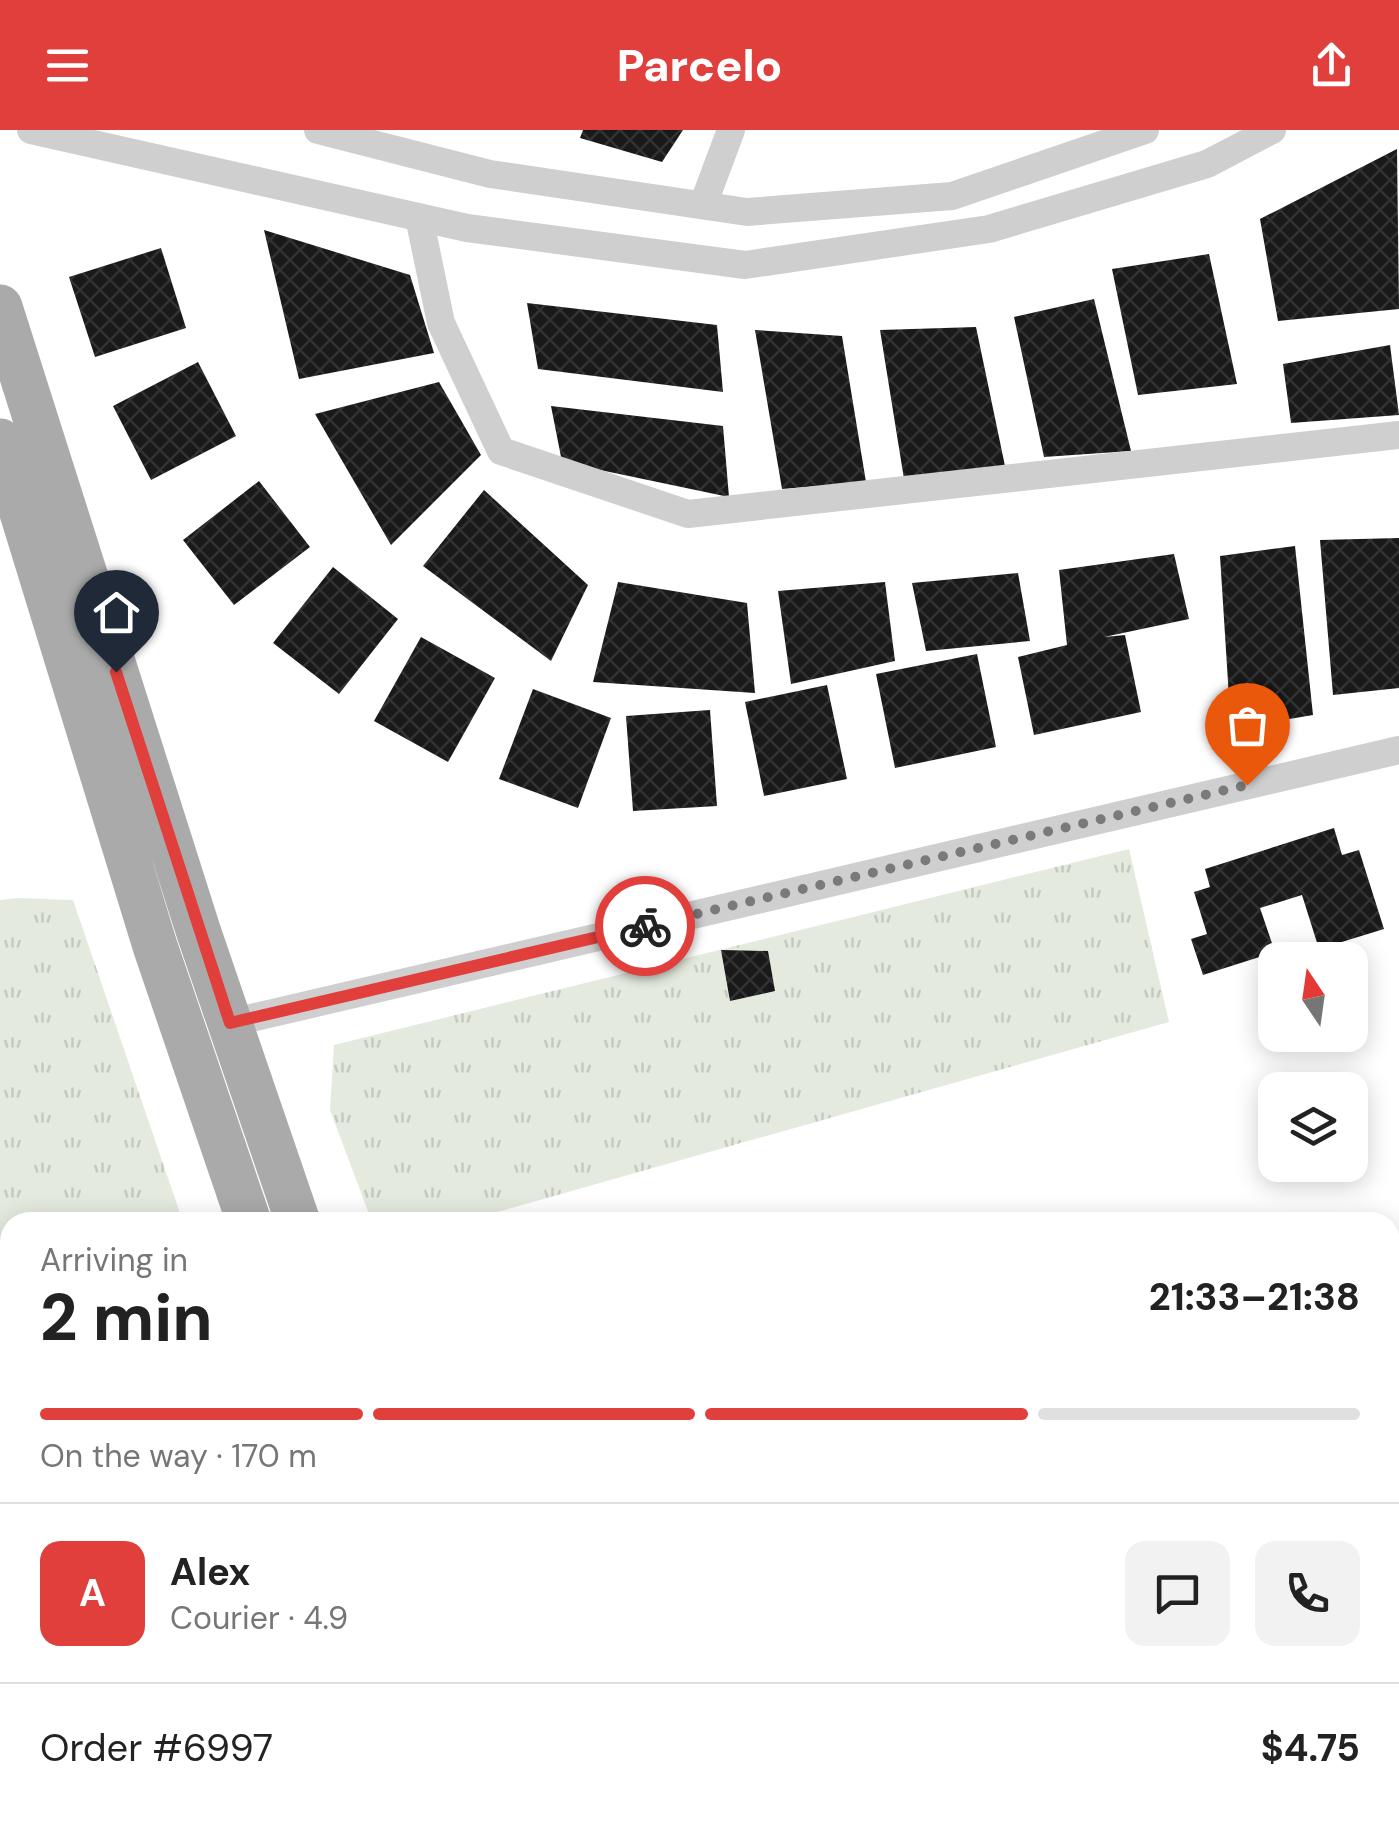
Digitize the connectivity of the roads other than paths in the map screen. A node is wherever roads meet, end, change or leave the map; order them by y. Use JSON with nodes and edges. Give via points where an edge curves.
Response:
{"nodes":[{"id":1,"x":31,"y":130,"type":"edge"},
{"id":2,"x":730,"y":130,"type":"edge"},
{"id":3,"x":1145,"y":130,"type":"edge"},
{"id":4,"x":1272,"y":130,"type":"edge"},
{"id":5,"x":330,"y":132,"type":"edge"},
{"id":6,"x":703,"y":205,"type":"junction"},
{"id":7,"x":419,"y":217,"type":"junction"},
{"id":8,"x":0,"y":307,"type":"edge"},
{"id":9,"x":1399,"y":435,"type":"edge"},
{"id":10,"x":0,"y":441,"type":"edge"},
{"id":11,"x":1399,"y":750,"type":"edge"},
{"id":12,"x":230,"y":1023,"type":"junction"},
{"id":13,"x":246,"y":1212,"type":"edge"},
{"id":14,"x":295,"y":1212,"type":"edge"}],
"edges":[{"from":1,"to":7,"type":"street"},
{"from":2,"to":6,"type":"street"},
{"from":3,"to":6,"type":"street","via":[[952,196],[747,212]]},
{"from":4,"to":7,"type":"street","via":[[1207,164],[990,229],[745,265]]},
{"from":5,"to":6,"type":"street","via":[[490,174]]},
{"from":7,"to":9,"type":"street","via":[[441,323],[501,450],[688,514]]},
{"from":8,"to":12,"type":"main road"},
{"from":10,"to":13,"type":"main road"},
{"from":11,"to":12,"type":"street"},
{"from":12,"to":14,"type":"main road"}]}
